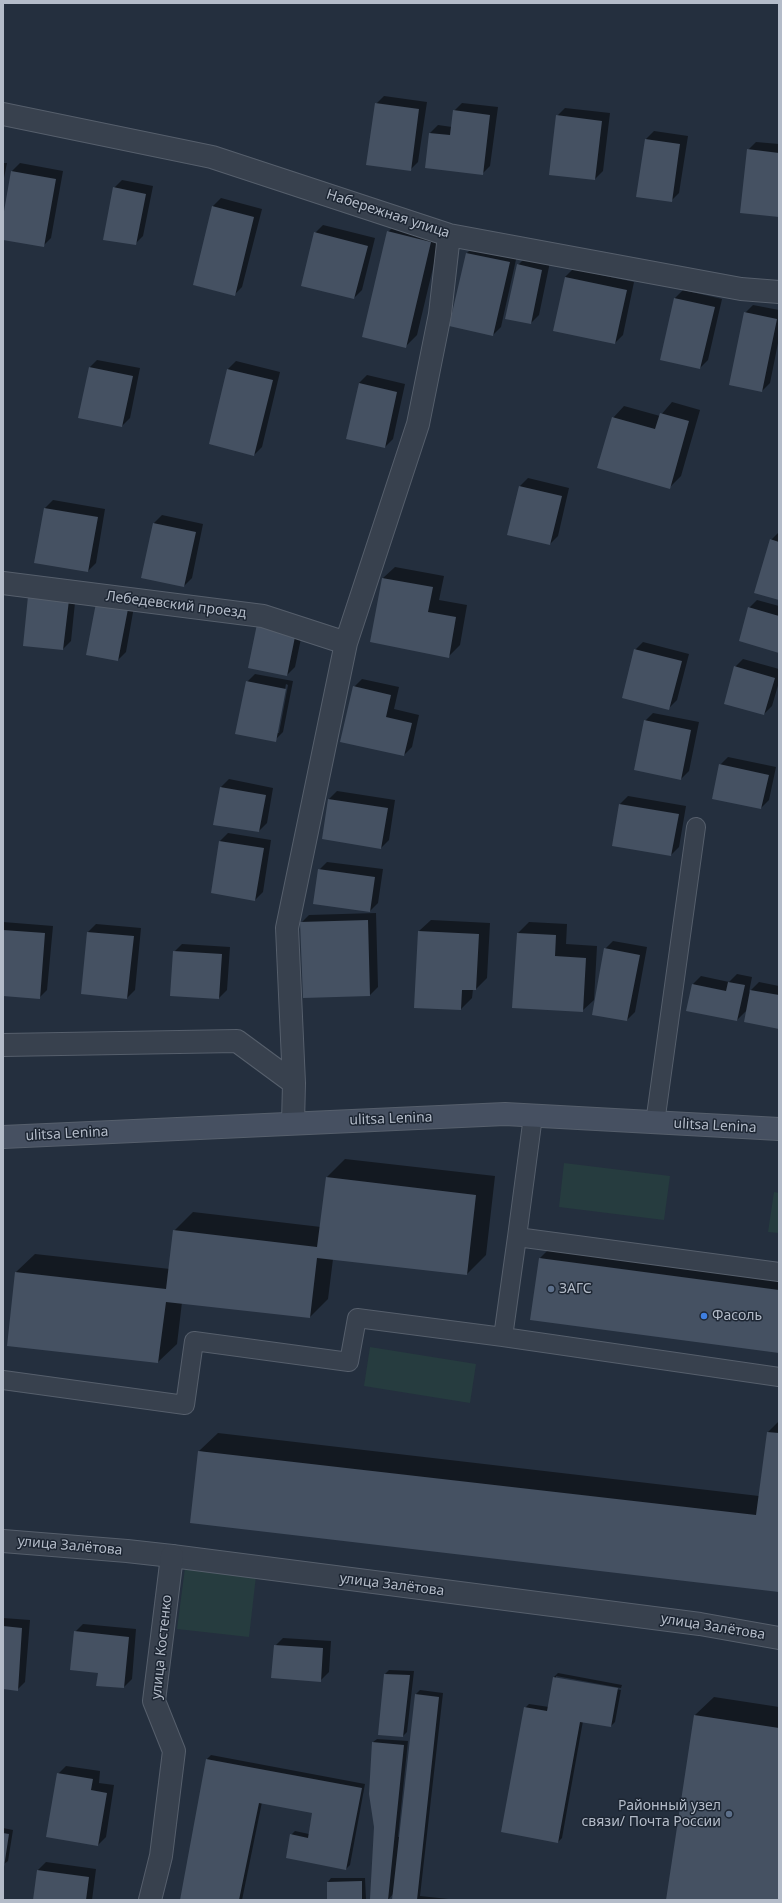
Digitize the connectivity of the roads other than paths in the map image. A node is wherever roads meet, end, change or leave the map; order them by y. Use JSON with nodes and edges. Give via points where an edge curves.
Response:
{"nodes":[{"id":1,"x":3,"y":114,"type":"edge"},
{"id":2,"x":449,"y":235,"type":"junction"},
{"id":3,"x":779,"y":292,"type":"edge"},
{"id":4,"x":3,"y":583,"type":"edge"},
{"id":5,"x":346,"y":643,"type":"junction"},
{"id":6,"x":696,"y":827,"type":"dead end"},
{"id":7,"x":3,"y":1044,"type":"edge"},
{"id":8,"x":294,"y":1083,"type":"junction"},
{"id":9,"x":533,"y":1116,"type":"junction"},
{"id":10,"x":292,"y":1123,"type":"junction"},
{"id":11,"x":655,"y":1123,"type":"junction"},
{"id":12,"x":779,"y":1129,"type":"edge"},
{"id":13,"x":3,"y":1137,"type":"edge"},
{"id":14,"x":518,"y":1237,"type":"junction"},
{"id":15,"x":779,"y":1272,"type":"edge"},
{"id":16,"x":503,"y":1337,"type":"junction"},
{"id":17,"x":779,"y":1377,"type":"edge"},
{"id":18,"x":3,"y":1380,"type":"edge"},
{"id":19,"x":3,"y":1540,"type":"edge"},
{"id":20,"x":172,"y":1556,"type":"junction"},
{"id":21,"x":779,"y":1638,"type":"edge"},
{"id":22,"x":150,"y":1900,"type":"edge"}],
"edges":[{"from":1,"to":2,"type":"street","name":"Набережная улица","via":[[212,157]]},
{"from":2,"to":3,"type":"street","name":"Набережная улица","via":[[741,289]]},
{"from":2,"to":5,"type":"street","via":[[440,314],[418,424]]},
{"from":4,"to":5,"type":"street","name":"Лебедевский проезд","via":[[263,616]]},
{"from":5,"to":8,"type":"street","via":[[287,928]]},
{"from":6,"to":11,"type":"lane"},
{"from":7,"to":8,"type":"street","via":[[237,1041]]},
{"from":8,"to":10,"type":"street"},
{"from":9,"to":10,"type":"main road","name":"ulitsa Lenina","via":[[505,1114]]},
{"from":9,"to":11,"type":"main road","name":"ulitsa Lenina"},
{"from":9,"to":14,"type":"lane"},
{"from":10,"to":13,"type":"main road","name":"ulitsa Lenina"},
{"from":11,"to":12,"type":"main road","name":"ulitsa Lenina"},
{"from":14,"to":15,"type":"lane"},
{"from":14,"to":16,"type":"lane"},
{"from":16,"to":17,"type":"lane"},
{"from":16,"to":18,"type":"lane","via":[[357,1318],[349,1362],[194,1340],[185,1405]]},
{"from":19,"to":20,"type":"street","name":"улица Залётова"},
{"from":20,"to":21,"type":"street","name":"улица Залётова","via":[[700,1624]]},
{"from":20,"to":22,"type":"street","name":"улица Костенко","via":[[154,1701],[174,1751],[161,1856]]}]}
